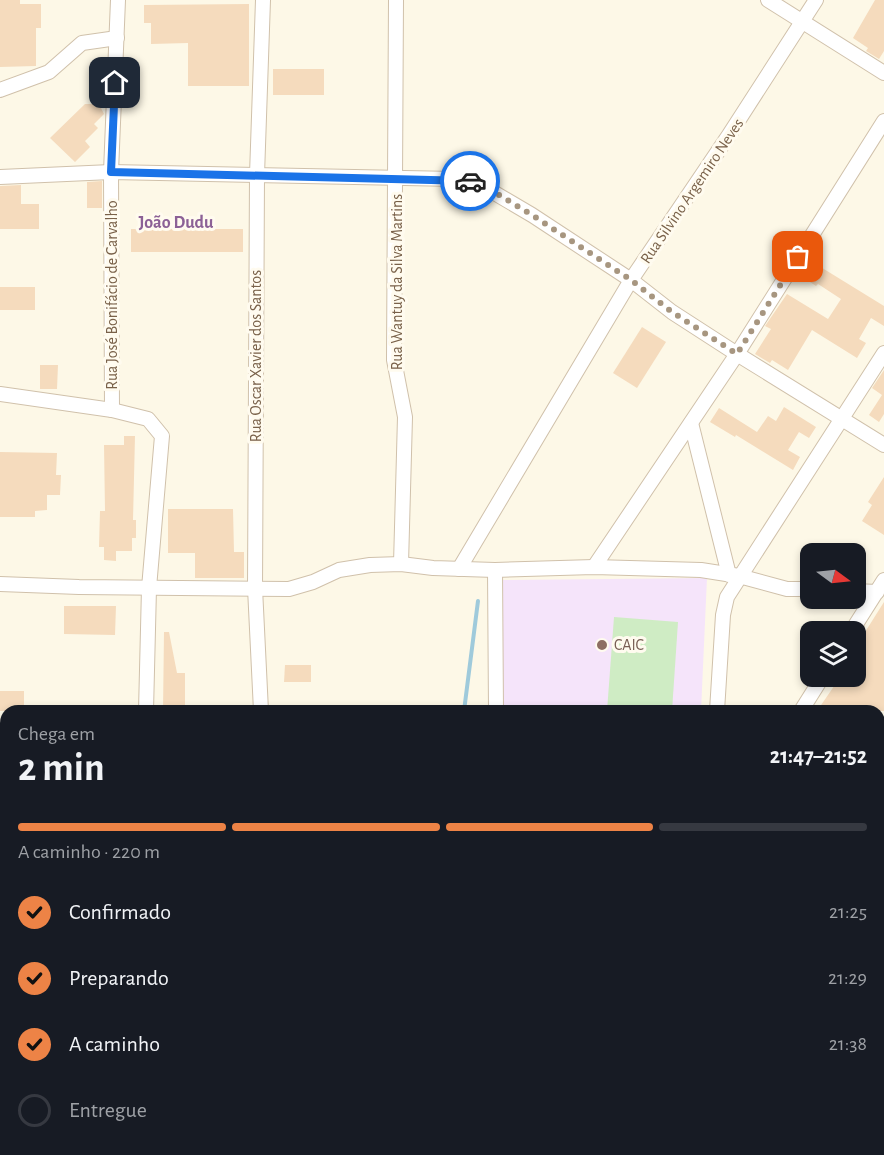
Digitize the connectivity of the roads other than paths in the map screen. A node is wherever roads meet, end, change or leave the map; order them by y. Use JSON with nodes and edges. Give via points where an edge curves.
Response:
{"nodes":[{"id":1,"x":118,"y":0,"type":"edge"},
{"id":2,"x":263,"y":0,"type":"edge"},
{"id":3,"x":396,"y":0,"type":"edge"},
{"id":4,"x":768,"y":0,"type":"edge"},
{"id":5,"x":816,"y":0,"type":"edge"},
{"id":6,"x":802,"y":23,"type":"junction"},
{"id":7,"x":117,"y":38,"type":"junction"},
{"id":8,"x":884,"y":73,"type":"edge"},
{"id":9,"x":0,"y":90,"type":"edge"},
{"id":10,"x":884,"y":121,"type":"edge"},
{"id":11,"x":111,"y":172,"type":"junction"},
{"id":12,"x":257,"y":175,"type":"junction"},
{"id":13,"x":0,"y":177,"type":"edge"},
{"id":14,"x":396,"y":179,"type":"junction"},
{"id":15,"x":631,"y":280,"type":"junction"},
{"id":16,"x":884,"y":353,"type":"edge"},
{"id":17,"x":737,"y":354,"type":"junction"},
{"id":18,"x":0,"y":394,"type":"edge"},
{"id":19,"x":112,"y":410,"type":"junction"},
{"id":20,"x":842,"y":418,"type":"junction"},
{"id":21,"x":691,"y":423,"type":"junction"},
{"id":22,"x":884,"y":445,"type":"edge"},
{"id":23,"x":401,"y":564,"type":"junction"},
{"id":24,"x":594,"y":567,"type":"junction"},
{"id":25,"x":459,"y":569,"type":"junction"},
{"id":26,"x":495,"y":570,"type":"junction"},
{"id":27,"x":734,"y":575,"type":"junction"},
{"id":28,"x":0,"y":584,"type":"edge"},
{"id":29,"x":880,"y":586,"type":"edge"},
{"id":30,"x":149,"y":588,"type":"junction"},
{"id":31,"x":255,"y":588,"type":"junction"},
{"id":32,"x":800,"y":590,"type":"edge"},
{"id":33,"x":858,"y":621,"type":"edge"},
{"id":34,"x":816,"y":687,"type":"edge"},
{"id":35,"x":146,"y":705,"type":"edge"},
{"id":36,"x":261,"y":705,"type":"edge"},
{"id":37,"x":496,"y":705,"type":"edge"},
{"id":38,"x":717,"y":705,"type":"edge"},
{"id":39,"x":805,"y":705,"type":"edge"}],
"edges":[{"from":1,"to":7,"type":"street","name":"Rua José Bonifácio de Carvalho"},
{"from":2,"to":12,"type":"street","name":"Rua Oscar Xavier dos Santos"},
{"from":3,"to":14,"type":"street","name":"Rua Wantuy da Silva Martins"},
{"from":4,"to":6,"type":"street"},
{"from":5,"to":6,"type":"street","name":"Rua Silvino Argemiro Neves"},
{"from":6,"to":8,"type":"street"},
{"from":6,"to":15,"type":"street","name":"Rua Silvino Argemiro Neves"},
{"from":7,"to":9,"type":"street","via":[[82,43],[49,72]]},
{"from":7,"to":11,"type":"street","name":"Rua José Bonifácio de Carvalho"},
{"from":10,"to":17,"type":"street"},
{"from":11,"to":12,"type":"street"},
{"from":11,"to":13,"type":"street"},
{"from":11,"to":19,"type":"street","name":"Rua José Bonifácio de Carvalho"},
{"from":12,"to":14,"type":"street"},
{"from":12,"to":31,"type":"street","name":"Rua Oscar Xavier dos Santos"},
{"from":14,"to":15,"type":"street","via":[[476,182]]},
{"from":14,"to":23,"type":"street","name":"Rua Wantuy da Silva Martins","via":[[394,360],[405,417]]},
{"from":15,"to":17,"type":"street"},
{"from":15,"to":25,"type":"street","name":"Rua Silvino Argemiro Neves"},
{"from":16,"to":20,"type":"street"},
{"from":17,"to":20,"type":"street"},
{"from":17,"to":21,"type":"street"},
{"from":18,"to":19,"type":"street"},
{"from":19,"to":30,"type":"street","via":[[148,420],[162,436]]},
{"from":20,"to":22,"type":"street"},
{"from":20,"to":27,"type":"street"},
{"from":21,"to":24,"type":"street"},
{"from":21,"to":27,"type":"street"},
{"from":23,"to":25,"type":"street"},
{"from":23,"to":31,"type":"street","via":[[339,570],[289,589]]},
{"from":24,"to":26,"type":"street"},
{"from":24,"to":27,"type":"street","via":[[701,570]]},
{"from":25,"to":26,"type":"street"},
{"from":26,"to":37,"type":"street"},
{"from":27,"to":32,"type":"street"},
{"from":27,"to":38,"type":"street","via":[[723,615]]},
{"from":28,"to":30,"type":"street"},
{"from":29,"to":33,"type":"street"},
{"from":30,"to":31,"type":"street"},
{"from":30,"to":35,"type":"street"},
{"from":31,"to":36,"type":"street","name":"Rua Oscar Xavier dos Santos"},
{"from":34,"to":39,"type":"street"}]}
